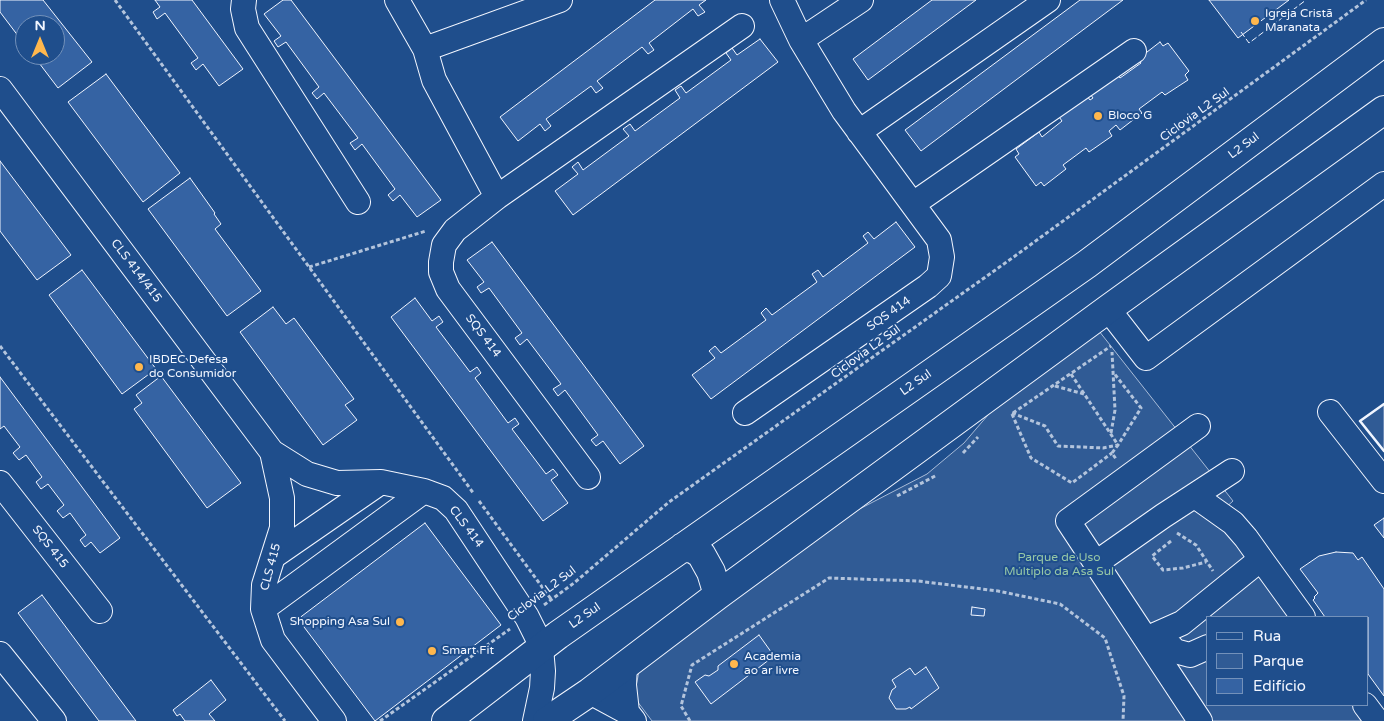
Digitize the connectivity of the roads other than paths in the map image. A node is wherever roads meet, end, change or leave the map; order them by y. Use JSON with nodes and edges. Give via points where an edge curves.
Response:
{"nodes":[{"id":1,"x":244,"y":0,"type":"edge"},
{"id":2,"x":397,"y":0,"type":"edge"},
{"id":3,"x":560,"y":0,"type":"edge"},
{"id":4,"x":782,"y":0,"type":"edge"},
{"id":5,"x":860,"y":0,"type":"edge"},
{"id":6,"x":1048,"y":0,"type":"edge"},
{"id":7,"x":742,"y":26,"type":"dead end"},
{"id":8,"x":801,"y":40,"type":"junction"},
{"id":9,"x":1384,"y":42,"type":"edge"},
{"id":10,"x":426,"y":49,"type":"junction"},
{"id":11,"x":1134,"y":51,"type":"dead end"},
{"id":12,"x":0,"y":89,"type":"edge"},
{"id":13,"x":1384,"y":110,"type":"edge"},
{"id":14,"x":859,"y":132,"type":"junction"},
{"id":15,"x":1384,"y":184,"type":"edge"},
{"id":16,"x":497,"y":197,"type":"junction"},
{"id":17,"x":358,"y":202,"type":"dead end"},
{"id":18,"x":913,"y":204,"type":"junction"},
{"id":19,"x":1108,"y":309,"type":"junction"},
{"id":20,"x":1330,"y":412,"type":"dead end"},
{"id":21,"x":745,"y":413,"type":"dead end"},
{"id":22,"x":1198,"y":426,"type":"dead end"},
{"id":23,"x":272,"y":452,"type":"junction"},
{"id":24,"x":1232,"y":471,"type":"dead end"},
{"id":25,"x":588,"y":477,"type":"dead end"},
{"id":26,"x":1384,"y":481,"type":"edge"},
{"id":27,"x":381,"y":482,"type":"junction"},
{"id":28,"x":0,"y":483,"type":"edge"},
{"id":29,"x":424,"y":490,"type":"junction"},
{"id":30,"x":1195,"y":496,"type":"junction"},
{"id":31,"x":683,"y":547,"type":"junction"},
{"id":32,"x":274,"y":556,"type":"junction"},
{"id":33,"x":1261,"y":559,"type":"junction"},
{"id":34,"x":1096,"y":563,"type":"junction"},
{"id":35,"x":718,"y":595,"type":"junction"},
{"id":36,"x":263,"y":609,"type":"junction"},
{"id":37,"x":100,"y":611,"type":"dead end"},
{"id":38,"x":1208,"y":611,"type":"edge"},
{"id":39,"x":1301,"y":616,"type":"edge"},
{"id":40,"x":1152,"y":636,"type":"junction"},
{"id":41,"x":541,"y":648,"type":"junction"},
{"id":42,"x":1206,"y":648,"type":"edge"},
{"id":43,"x":0,"y":654,"type":"edge"},
{"id":44,"x":625,"y":664,"type":"junction"},
{"id":45,"x":590,"y":692,"type":"junction"},
{"id":46,"x":1366,"y":706,"type":"edge"},
{"id":47,"x":631,"y":717,"type":"edge"},
{"id":48,"x":54,"y":721,"type":"edge"},
{"id":49,"x":334,"y":721,"type":"edge"},
{"id":50,"x":446,"y":721,"type":"edge"},
{"id":51,"x":535,"y":721,"type":"edge"},
{"id":52,"x":547,"y":721,"type":"edge"},
{"id":53,"x":1200,"y":721,"type":"edge"},
{"id":54,"x":1377,"y":721,"type":"edge"}],
"edges":[{"from":1,"to":17,"type":"street","via":[[247,28]]},
{"from":2,"to":10,"type":"street"},
{"from":3,"to":10,"type":"street"},
{"from":4,"to":8,"type":"street","name":"SQS 414"},
{"from":5,"to":8,"type":"street"},
{"from":6,"to":14,"type":"street"},
{"from":7,"to":16,"type":"street","name":"SQS 414"},
{"from":8,"to":14,"type":"street","name":"SQS 414"},
{"from":9,"to":31,"type":"main road","name":"L2 Sul","via":[[1087,264]]},
{"from":10,"to":16,"type":"street","via":[[434,80]]},
{"from":11,"to":18,"type":"street"},
{"from":12,"to":23,"type":"street","name":"CLS 414/415"},
{"from":13,"to":19,"type":"main road"},
{"from":14,"to":18,"type":"street","name":"SQS 414"},
{"from":15,"to":19,"type":"street","via":[[1146,358]]},
{"from":16,"to":25,"type":"street","name":"SQS 414","via":[[455,230],[444,245],[441,272],[448,289]]},
{"from":18,"to":21,"type":"street","name":"SQS 414","via":[[939,240],[942,257],[939,276]]},
{"from":19,"to":35,"type":"main road"},
{"from":20,"to":26,"type":"street"},
{"from":22,"to":34,"type":"street","via":[[1068,521]]},
{"from":23,"to":27,"type":"street","name":"CLS 414","via":[[307,474],[338,483]]},
{"from":23,"to":32,"type":"street","name":"CLS 415","via":[[282,498],[282,528]]},
{"from":24,"to":30,"type":"street"},
{"from":27,"to":29,"type":"street","name":"CLS 414"},
{"from":27,"to":32,"type":"street"},
{"from":28,"to":37,"type":"street","name":"SQS 415"},
{"from":29,"to":36,"type":"street"},
{"from":29,"to":41,"type":"street","name":"CLS 414","via":[[443,498],[456,510],[527,617]]},
{"from":30,"to":33,"type":"street","via":[[1233,523]]},
{"from":30,"to":34,"type":"street"},
{"from":31,"to":35,"type":"main road","via":[[701,554]]},
{"from":31,"to":41,"type":"main road","name":"L2 Sul"},
{"from":32,"to":36,"type":"street","name":"CLS 415","via":[[264,585]]},
{"from":33,"to":38,"type":"street"},
{"from":33,"to":39,"type":"street"},
{"from":34,"to":40,"type":"street"},
{"from":35,"to":44,"type":"main road"},
{"from":36,"to":49,"type":"street","name":"CLS 415","via":[[273,640]]},
{"from":38,"to":40,"type":"street"},
{"from":40,"to":42,"type":"street","via":[[1190,655]]},
{"from":40,"to":53,"type":"street"},
{"from":41,"to":50,"type":"main road","name":"L2 Sul"},
{"from":41,"to":51,"type":"street","name":"CLS 414","via":[[543,680]]},
{"from":43,"to":48,"type":"street"},
{"from":44,"to":45,"type":"main road"},
{"from":44,"to":47,"type":"street","via":[[624,685]]},
{"from":45,"to":47,"type":"street"},
{"from":45,"to":52,"type":"main road"},
{"from":46,"to":54,"type":"street"}]}
